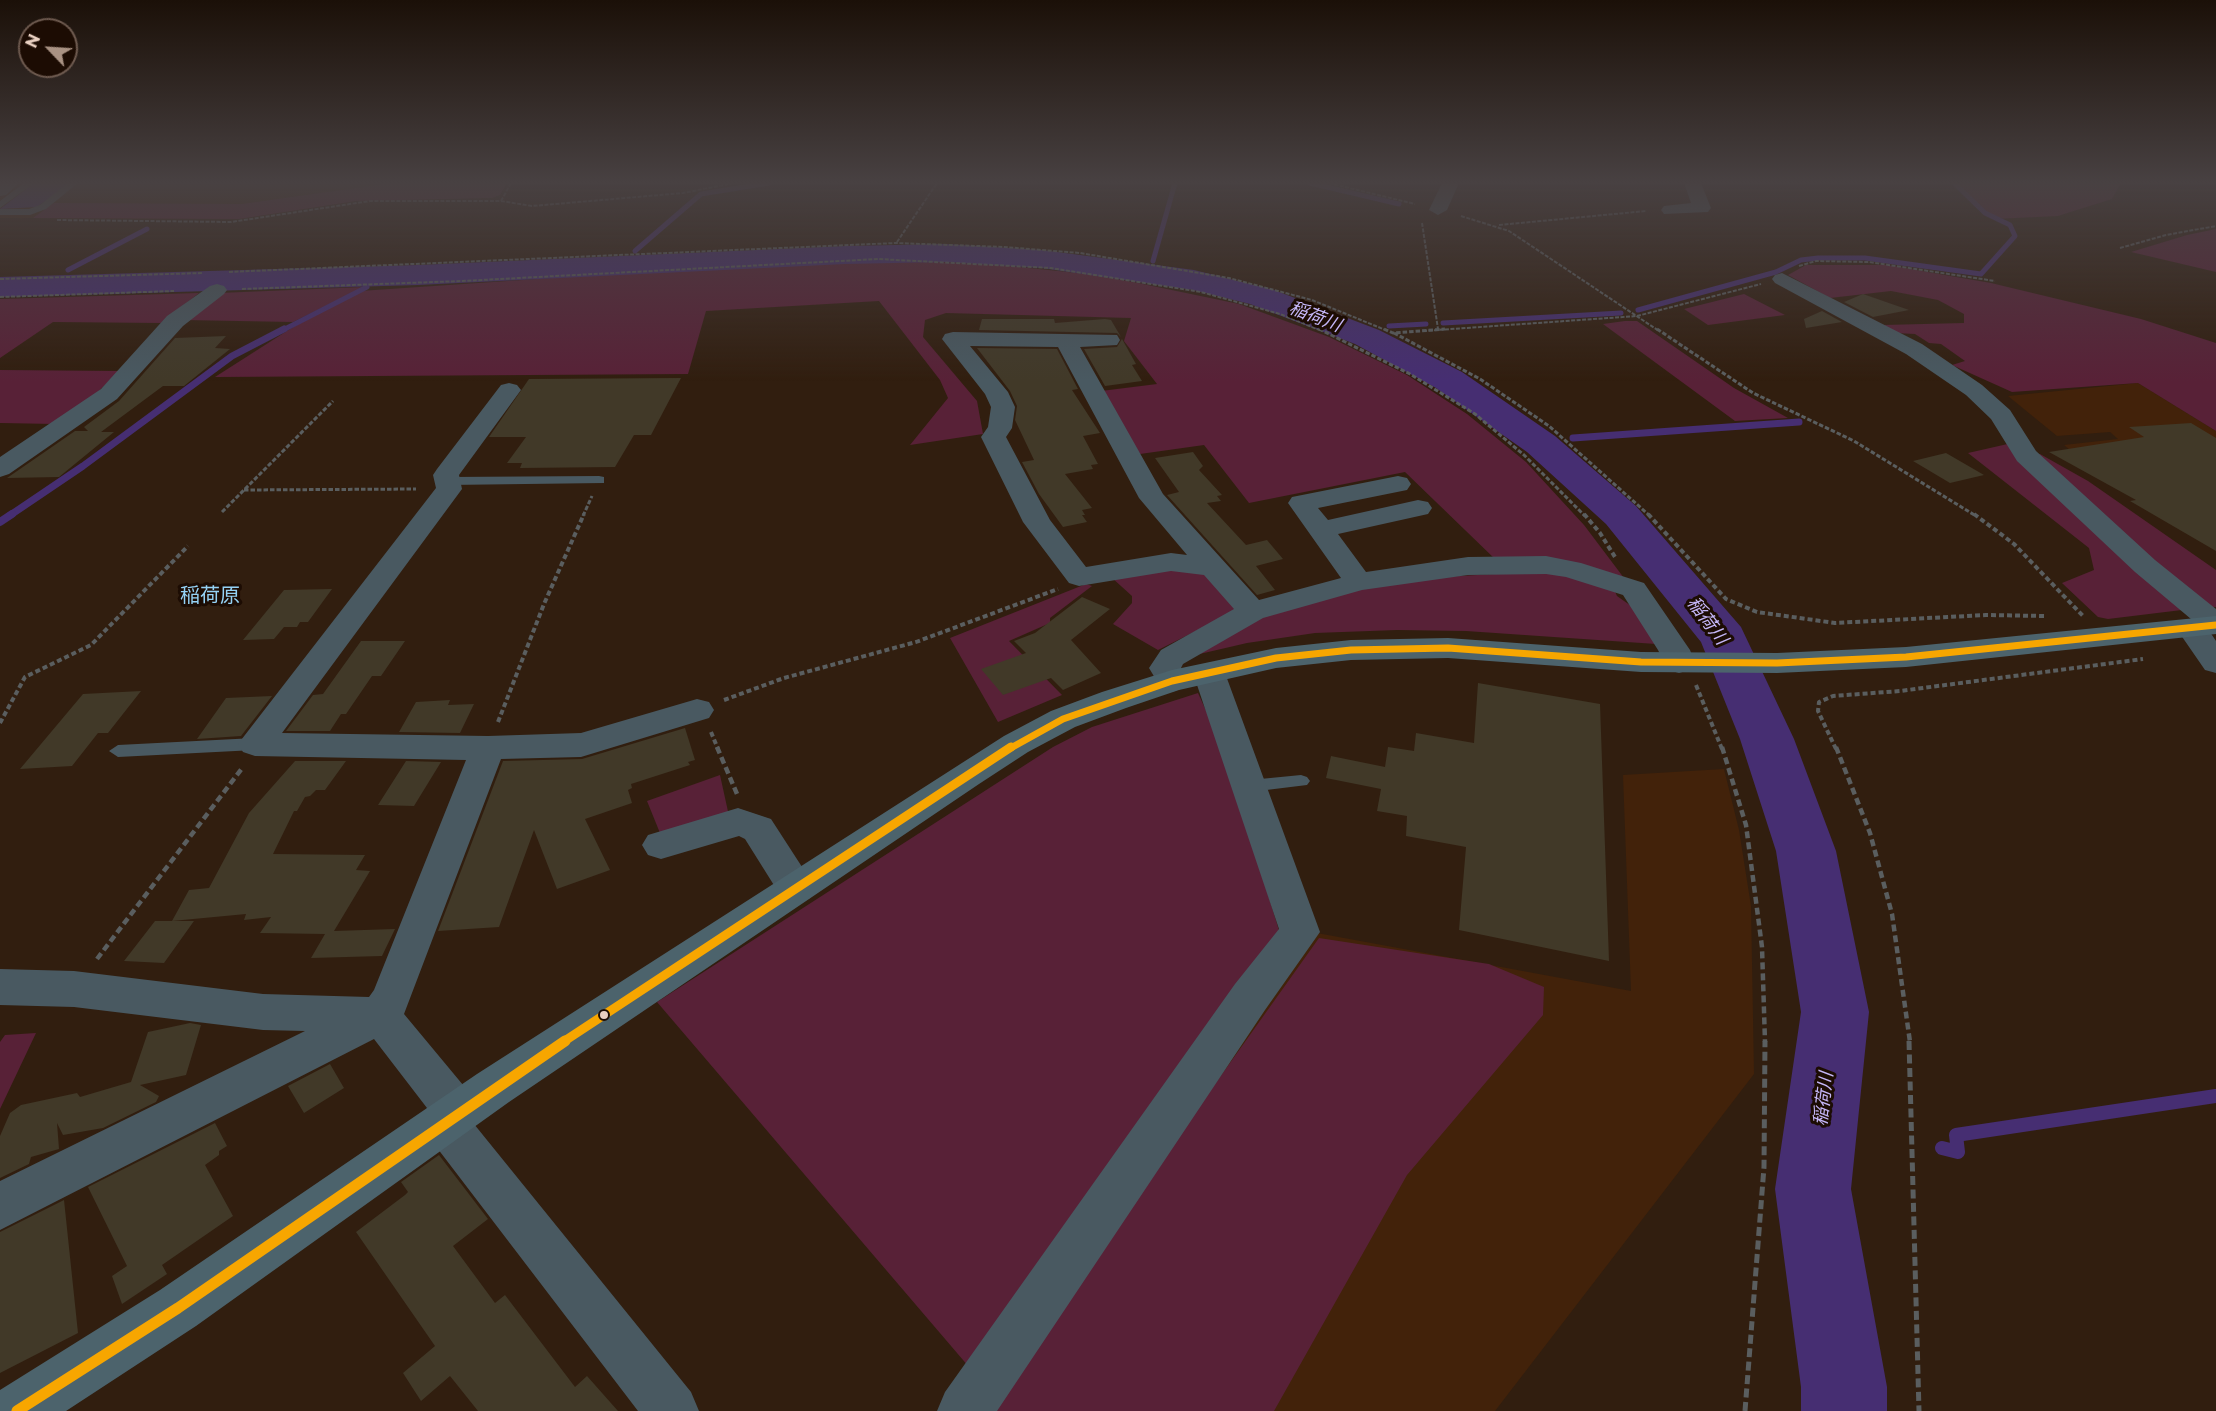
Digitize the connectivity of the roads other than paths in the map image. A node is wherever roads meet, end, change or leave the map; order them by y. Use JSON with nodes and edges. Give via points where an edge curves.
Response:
{"nodes":[{"id":1,"x":216,"y":278,"type":"road end"},
{"id":2,"x":1782,"y":279,"type":"road end"},
{"id":3,"x":1065,"y":340,"type":"junction"},
{"id":4,"x":1109,"y":340,"type":"dead end"},
{"id":5,"x":509,"y":390,"type":"dead end"},
{"id":6,"x":0,"y":469,"type":"edge"},
{"id":7,"x":599,"y":480,"type":"road end"},
{"id":8,"x":1398,"y":484,"type":"dead end"},
{"id":9,"x":449,"y":485,"type":"junction"},
{"id":10,"x":1418,"y":508,"type":"dead end"},
{"id":11,"x":1321,"y":530,"type":"junction"},
{"id":12,"x":1212,"y":567,"type":"junction"},
{"id":13,"x":1359,"y":582,"type":"junction"},
{"id":14,"x":1252,"y":611,"type":"junction"},
{"id":15,"x":2208,"y":626,"type":"edge"},
{"id":16,"x":2216,"y":663,"type":"edge"},
{"id":17,"x":1686,"y":664,"type":"junction"},
{"id":18,"x":1191,"y":677,"type":"junction"},
{"id":19,"x":697,"y":710,"type":"road end"},
{"id":20,"x":258,"y":744,"type":"junction"},
{"id":21,"x":488,"y":748,"type":"junction"},
{"id":22,"x":118,"y":752,"type":"dead end"},
{"id":23,"x":1301,"y":781,"type":"dead end"},
{"id":24,"x":1250,"y":786,"type":"junction"},
{"id":25,"x":661,"y":845,"type":"dead end"},
{"id":26,"x":796,"y":887,"type":"junction"},
{"id":27,"x":0,"y":987,"type":"edge"},
{"id":28,"x":380,"y":1015,"type":"junction"},
{"id":29,"x":450,"y":1117,"type":"junction"},
{"id":30,"x":0,"y":1206,"type":"edge"},
{"id":31,"x":17,"y":1411,"type":"edge"},
{"id":32,"x":672,"y":1411,"type":"edge"},
{"id":33,"x":964,"y":1411,"type":"edge"}],
"edges":[{"from":1,"to":6,"type":"street","via":[[109,394]]},
{"from":2,"to":15,"type":"street","via":[[1914,349],[1974,390],[2001,415],[2026,456]]},
{"from":3,"to":4,"type":"street"},
{"from":3,"to":12,"type":"street","via":[[1152,498]]},
{"from":3,"to":12,"type":"street","via":[[947,329],[996,392],[1003,407],[1000,428],[993,437],[1037,522],[1079,578],[1172,562]]},
{"from":5,"to":9,"type":"street","via":[[446,475]]},
{"from":7,"to":9,"type":"lane"},
{"from":8,"to":11,"type":"street","via":[[1301,503]]},
{"from":9,"to":20,"type":"street"},
{"from":10,"to":11,"type":"street"},
{"from":11,"to":13,"type":"street"},
{"from":12,"to":14,"type":"street"},
{"from":13,"to":14,"type":"street"},
{"from":13,"to":17,"type":"street","via":[[1468,566],[1546,565],[1598,576],[1634,589]]},
{"from":14,"to":18,"type":"street","via":[[1172,657],[1165,668]]},
{"from":15,"to":16,"type":"street"},
{"from":15,"to":17,"type":"main road","via":[[1906,657]]},
{"from":17,"to":18,"type":"main road","via":[[1448,648],[1384,649],[1276,658]]},
{"from":18,"to":24,"type":"street"},
{"from":18,"to":26,"type":"main road","via":[[1063,719],[1016,744]]},
{"from":19,"to":21,"type":"street","via":[[581,745]]},
{"from":20,"to":21,"type":"street"},
{"from":20,"to":22,"type":"lane"},
{"from":21,"to":28,"type":"street","via":[[391,999]]},
{"from":23,"to":24,"type":"lane"},
{"from":24,"to":33,"type":"street","via":[[1300,932],[1250,997]]},
{"from":25,"to":26,"type":"street","via":[[715,827],[747,824],[758,829]]},
{"from":26,"to":29,"type":"main road"},
{"from":27,"to":28,"type":"street","via":[[74,989],[263,1012]]},
{"from":28,"to":29,"type":"street"},
{"from":28,"to":30,"type":"street"},
{"from":29,"to":31,"type":"main road","via":[[178,1308]]},
{"from":29,"to":32,"type":"street"}]}
